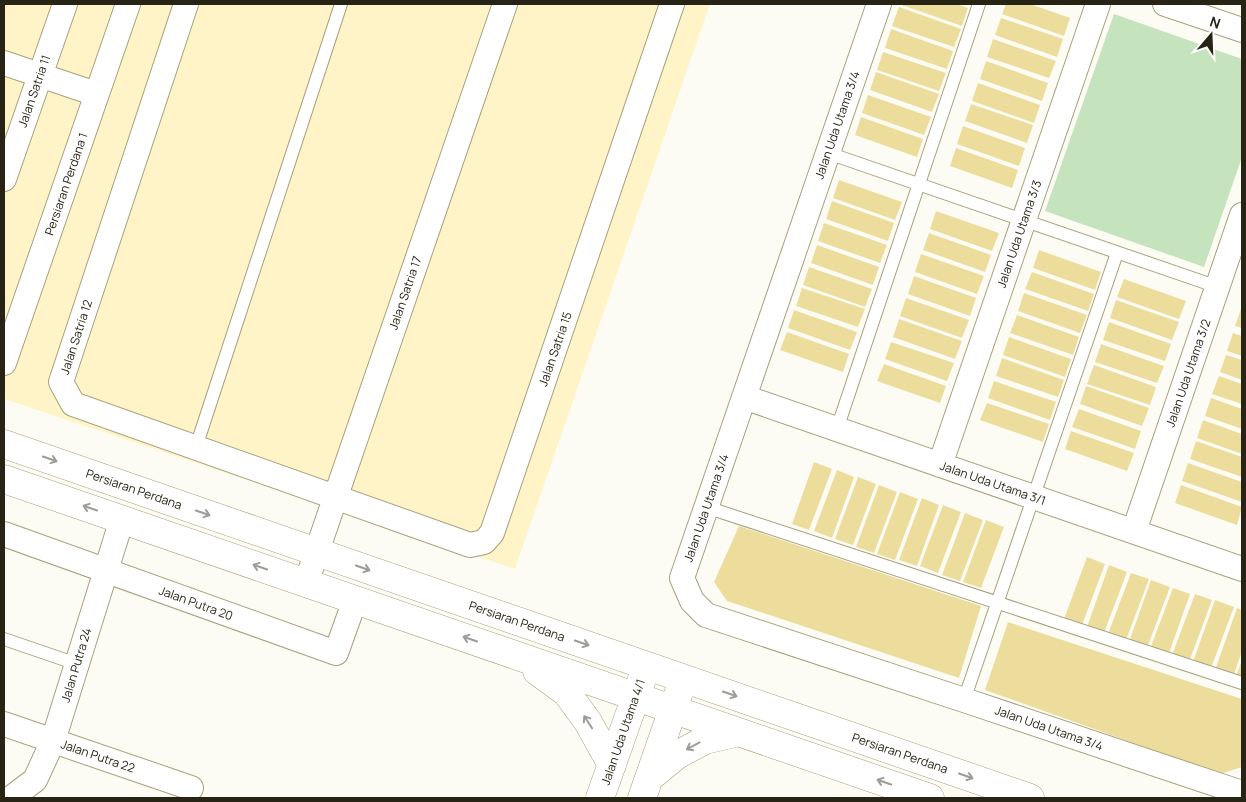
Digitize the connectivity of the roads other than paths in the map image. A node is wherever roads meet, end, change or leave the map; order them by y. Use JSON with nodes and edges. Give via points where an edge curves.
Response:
{"nodes":[{"id":1,"x":65,"y":4,"type":"edge"},
{"id":2,"x":128,"y":4,"type":"edge"},
{"id":3,"x":186,"y":4,"type":"edge"},
{"id":4,"x":341,"y":4,"type":"edge"},
{"id":5,"x":505,"y":4,"type":"edge"},
{"id":6,"x":672,"y":4,"type":"edge"},
{"id":7,"x":879,"y":4,"type":"edge"},
{"id":8,"x":979,"y":4,"type":"edge"},
{"id":9,"x":1098,"y":4,"type":"edge"},
{"id":10,"x":1171,"y":5,"type":"edge"},
{"id":11,"x":1242,"y":30,"type":"edge"},
{"id":12,"x":4,"y":63,"type":"edge"},
{"id":13,"x":40,"y":75,"type":"junction"},
{"id":14,"x":96,"y":94,"type":"junction"},
{"id":15,"x":828,"y":153,"type":"junction"},
{"id":16,"x":4,"y":179,"type":"edge"},
{"id":17,"x":918,"y":184,"type":"junction"},
{"id":18,"x":1242,"y":215,"type":"edge"},
{"id":19,"x":1024,"y":221,"type":"junction"},
{"id":20,"x":1117,"y":253,"type":"junction"},
{"id":21,"x":1218,"y":287,"type":"junction"},
{"id":22,"x":4,"y":364,"type":"edge"},
{"id":23,"x":744,"y":397,"type":"junction"},
{"id":24,"x":837,"y":429,"type":"junction"},
{"id":25,"x":4,"y":444,"type":"edge"},
{"id":26,"x":196,"y":447,"type":"junction"},
{"id":27,"x":940,"y":465,"type":"junction"},
{"id":28,"x":4,"y":478,"type":"edge"},
{"id":29,"x":335,"y":497,"type":"junction"},
{"id":30,"x":1034,"y":497,"type":"junction"},
{"id":31,"x":706,"y":507,"type":"junction"},
{"id":32,"x":122,"y":519,"type":"junction"},
{"id":33,"x":1134,"y":531,"type":"junction"},
{"id":34,"x":4,"y":534,"type":"edge"},
{"id":35,"x":317,"y":552,"type":"junction"},
{"id":36,"x":1241,"y":566,"type":"edge"},
{"id":37,"x":106,"y":570,"type":"junction"},
{"id":38,"x":306,"y":583,"type":"junction"},
{"id":39,"x":355,"y":600,"type":"junction"},
{"id":40,"x":997,"y":603,"type":"junction"},
{"id":41,"x":4,"y":639,"type":"edge"},
{"id":42,"x":516,"y":655,"type":"junction"},
{"id":43,"x":77,"y":664,"type":"junction"},
{"id":44,"x":647,"y":666,"type":"junction"},
{"id":45,"x":684,"y":678,"type":"junction"},
{"id":46,"x":1242,"y":683,"type":"edge"},
{"id":47,"x":636,"y":696,"type":"junction"},
{"id":48,"x":964,"y":700,"type":"junction"},
{"id":49,"x":673,"y":709,"type":"junction"},
{"id":50,"x":4,"y":724,"type":"edge"},
{"id":51,"x":740,"y":732,"type":"junction"},
{"id":52,"x":53,"y":741,"type":"junction"},
{"id":53,"x":612,"y":765,"type":"junction"},
{"id":54,"x":191,"y":788,"type":"dead end"},
{"id":55,"x":645,"y":788,"type":"edge"},
{"id":56,"x":1242,"y":793,"type":"edge"},
{"id":57,"x":10,"y":798,"type":"edge"},
{"id":58,"x":600,"y":798,"type":"edge"},
{"id":59,"x":930,"y":798,"type":"edge"},
{"id":60,"x":1030,"y":798,"type":"edge"}],
"edges":[{"from":1,"to":13,"type":"street","name":"Jalan Satria 11"},
{"from":2,"to":14,"type":"street","name":"Persiaran Perdana 1"},
{"from":3,"to":26,"type":"street","name":"Jalan Satria 12","via":[[61,382],[73,404]]},
{"from":4,"to":26,"type":"lane"},
{"from":5,"to":29,"type":"street","name":"Jalan Satria 17"},
{"from":6,"to":29,"type":"street","name":"Jalan Satria 15","via":[[492,533],[484,542],[470,545]]},
{"from":7,"to":15,"type":"street","name":"Jalan Uda Utama 3/4"},
{"from":8,"to":17,"type":"lane"},
{"from":9,"to":19,"type":"street","name":"Jalan Uda Utama 3/3"},
{"from":10,"to":11,"type":"street"},
{"from":12,"to":13,"type":"street"},
{"from":13,"to":14,"type":"street"},
{"from":13,"to":16,"type":"street","name":"Jalan Satria 11"},
{"from":14,"to":22,"type":"street","name":"Persiaran Perdana 1"},
{"from":15,"to":17,"type":"lane"},
{"from":15,"to":23,"type":"street","name":"Jalan Uda Utama 3/4"},
{"from":17,"to":19,"type":"lane"},
{"from":17,"to":24,"type":"lane"},
{"from":18,"to":21,"type":"street","name":"Jalan Uda Utama 3/2"},
{"from":19,"to":20,"type":"lane"},
{"from":19,"to":27,"type":"street","name":"Jalan Uda Utama 3/3"},
{"from":20,"to":21,"type":"lane"},
{"from":20,"to":30,"type":"lane"},
{"from":21,"to":33,"type":"street","name":"Jalan Uda Utama 3/2"},
{"from":23,"to":24,"type":"street","name":"Jalan Uda Utama 3/1"},
{"from":23,"to":31,"type":"street","name":"Jalan Uda Utama 3/4"},
{"from":24,"to":27,"type":"street","name":"Jalan Uda Utama 3/1"},
{"from":25,"to":35,"type":"main road","name":"Persiaran Perdana","one_way":true},
{"from":26,"to":29,"type":"street","name":"Jalan Satria 12"},
{"from":27,"to":30,"type":"street","name":"Jalan Uda Utama 3/1"},
{"from":32,"to":28,"type":"main road","one_way":true},
{"from":29,"to":35,"type":"street","name":"Jalan Satria 17"},
{"from":30,"to":33,"type":"street","name":"Jalan Uda Utama 3/1"},
{"from":30,"to":40,"type":"lane"},
{"from":31,"to":40,"type":"lane"},
{"from":31,"to":48,"type":"street","name":"Jalan Uda Utama 3/4","via":[[682,578],[692,601],[706,616]]},
{"from":32,"to":37,"type":"street","name":"Jalan Putra 24"},
{"from":38,"to":32,"type":"main road","one_way":true},
{"from":33,"to":36,"type":"street","name":"Jalan Uda Utama 3/1"},
{"from":34,"to":37,"type":"street","name":"Jalan Putra 20"},
{"from":35,"to":38,"type":"street","name":"Jalan Satria 17"},
{"from":35,"to":44,"type":"main road","name":"Persiaran Perdana","one_way":true},
{"from":37,"to":39,"type":"street","name":"Jalan Putra 20","via":[[336,653]]},
{"from":37,"to":43,"type":"street","name":"Jalan Putra 24"},
{"from":38,"to":39,"type":"main road"},
{"from":42,"to":39,"type":"main road","one_way":true},
{"from":40,"to":46,"type":"lane"},
{"from":40,"to":48,"type":"lane"},
{"from":41,"to":43,"type":"lane"},
{"from":42,"to":47,"type":"main road"},
{"from":53,"to":42,"type":"main road","one_way":true,"via":[[567,693]]},
{"from":43,"to":52,"type":"street","name":"Jalan Putra 24"},
{"from":44,"to":45,"type":"main road","name":"Persiaran Perdana"},
{"from":44,"to":47,"type":"main road","name":"Jalan Uda Utama 4/1"},
{"from":45,"to":49,"type":"main road"},
{"from":45,"to":60,"type":"main road","name":"Persiaran Perdana","one_way":true},
{"from":47,"to":49,"type":"main road"},
{"from":47,"to":53,"type":"main road","name":"Jalan Uda Utama 4/1"},
{"from":48,"to":56,"type":"street","name":"Jalan Uda Utama 3/4"},
{"from":49,"to":51,"type":"main road"},
{"from":49,"to":55,"type":"main road"},
{"from":50,"to":52,"type":"street","name":"Jalan Putra 22"},
{"from":51,"to":55,"type":"main road","one_way":true,"via":[[705,740],[677,755]]},
{"from":59,"to":51,"type":"main road","one_way":true},
{"from":52,"to":54,"type":"street","name":"Jalan Putra 22"},
{"from":52,"to":57,"type":"street","name":"Jalan Putra 24","via":[[35,780]]},
{"from":53,"to":58,"type":"main road","name":"Jalan Uda Utama 4/1"}]}
